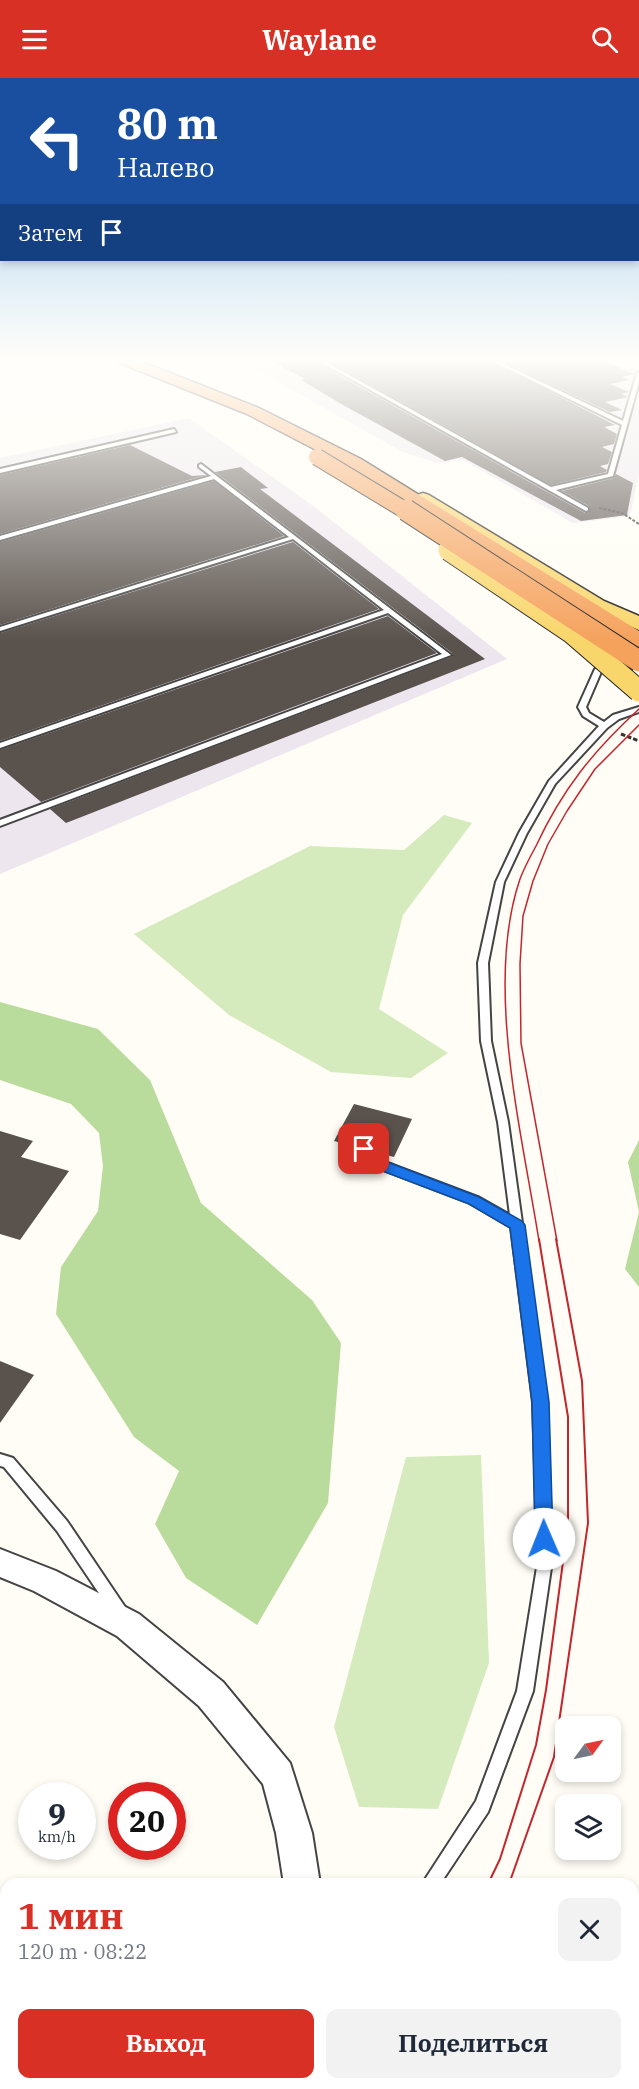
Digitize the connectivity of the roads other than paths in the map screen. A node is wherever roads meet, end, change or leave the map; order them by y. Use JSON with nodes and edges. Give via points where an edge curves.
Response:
{"nodes":[{"id":1,"x":75,"y":454,"type":"edge"},
{"id":2,"x":311,"y":454,"type":"edge"},
{"id":3,"x":337,"y":454,"type":"edge"},
{"id":4,"x":488,"y":454,"type":"edge"},
{"id":5,"x":617,"y":454,"type":"edge"},
{"id":6,"x":317,"y":457,"type":"junction"},
{"id":7,"x":201,"y":466,"type":"dead end"},
{"id":8,"x":367,"y":469,"type":"junction"},
{"id":9,"x":0,"y":471,"type":"edge"},
{"id":10,"x":215,"y":477,"type":"junction"},
{"id":11,"x":551,"y":489,"type":"junction"},
{"id":12,"x":586,"y":509,"type":"road end"},
{"id":13,"x":294,"y":537,"type":"junction"},
{"id":14,"x":0,"y":538,"type":"edge"},
{"id":15,"x":389,"y":610,"type":"junction"},
{"id":16,"x":639,"y":624,"type":"edge"},
{"id":17,"x":0,"y":629,"type":"edge"},
{"id":18,"x":639,"y":640,"type":"edge"},
{"id":19,"x":639,"y":652,"type":"edge"},
{"id":20,"x":639,"y":661,"type":"edge"},
{"id":21,"x":639,"y":691,"type":"edge"},
{"id":22,"x":639,"y":709,"type":"edge"},
{"id":23,"x":604,"y":726,"type":"junction"},
{"id":24,"x":0,"y":746,"type":"edge"},
{"id":25,"x":0,"y":823,"type":"edge"},
{"id":26,"x":364,"y":1149,"type":"dead end"},
{"id":27,"x":517,"y":1225,"type":"junction"},
{"id":28,"x":0,"y":1460,"type":"edge"},
{"id":29,"x":0,"y":1563,"type":"edge"},
{"id":30,"x":128,"y":1625,"type":"junction"},
{"id":31,"x":301,"y":1878,"type":"edge"},
{"id":32,"x":434,"y":1878,"type":"edge"}],
"edges":[{"from":1,"to":9,"type":"lane"},
{"from":2,"to":6,"type":"highway"},
{"from":3,"to":8,"type":"highway"},
{"from":4,"to":11,"type":"lane"},
{"from":5,"to":11,"type":"lane","via":[[611,475]]},
{"from":6,"to":20,"type":"highway","bridge":true},
{"from":6,"to":21,"type":"main road","bridge":true,"via":[[576,636]]},
{"from":7,"to":10,"type":"lane"},
{"from":8,"to":16,"type":"main road","via":[[470,526],[597,605]]},
{"from":8,"to":18,"type":"highway"},
{"from":10,"to":13,"type":"lane"},
{"from":10,"to":14,"type":"lane"},
{"from":11,"to":12,"type":"lane"},
{"from":13,"to":15,"type":"lane"},
{"from":13,"to":17,"type":"lane"},
{"from":15,"to":24,"type":"lane"},
{"from":15,"to":25,"type":"lane","via":[[447,655]]},
{"from":19,"to":23,"type":"lane","via":[[598,671],[591,684],[582,707]]},
{"from":22,"to":23,"type":"lane"},
{"from":23,"to":27,"type":"lane","via":[[552,783],[523,833],[500,882],[483,963],[486,1041],[503,1122]]},
{"from":26,"to":27,"type":"lane","via":[[361,1157],[474,1200]]},
{"from":27,"to":32,"type":"lane","via":[[540,1402],[544,1561],[525,1690],[482,1806]]},
{"from":28,"to":30,"type":"lane","via":[[8,1462],[62,1526]]},
{"from":29,"to":30,"type":"street","via":[[45,1581]]},
{"from":30,"to":31,"type":"street","via":[[211,1694],[278,1776],[294,1833]]}]}
